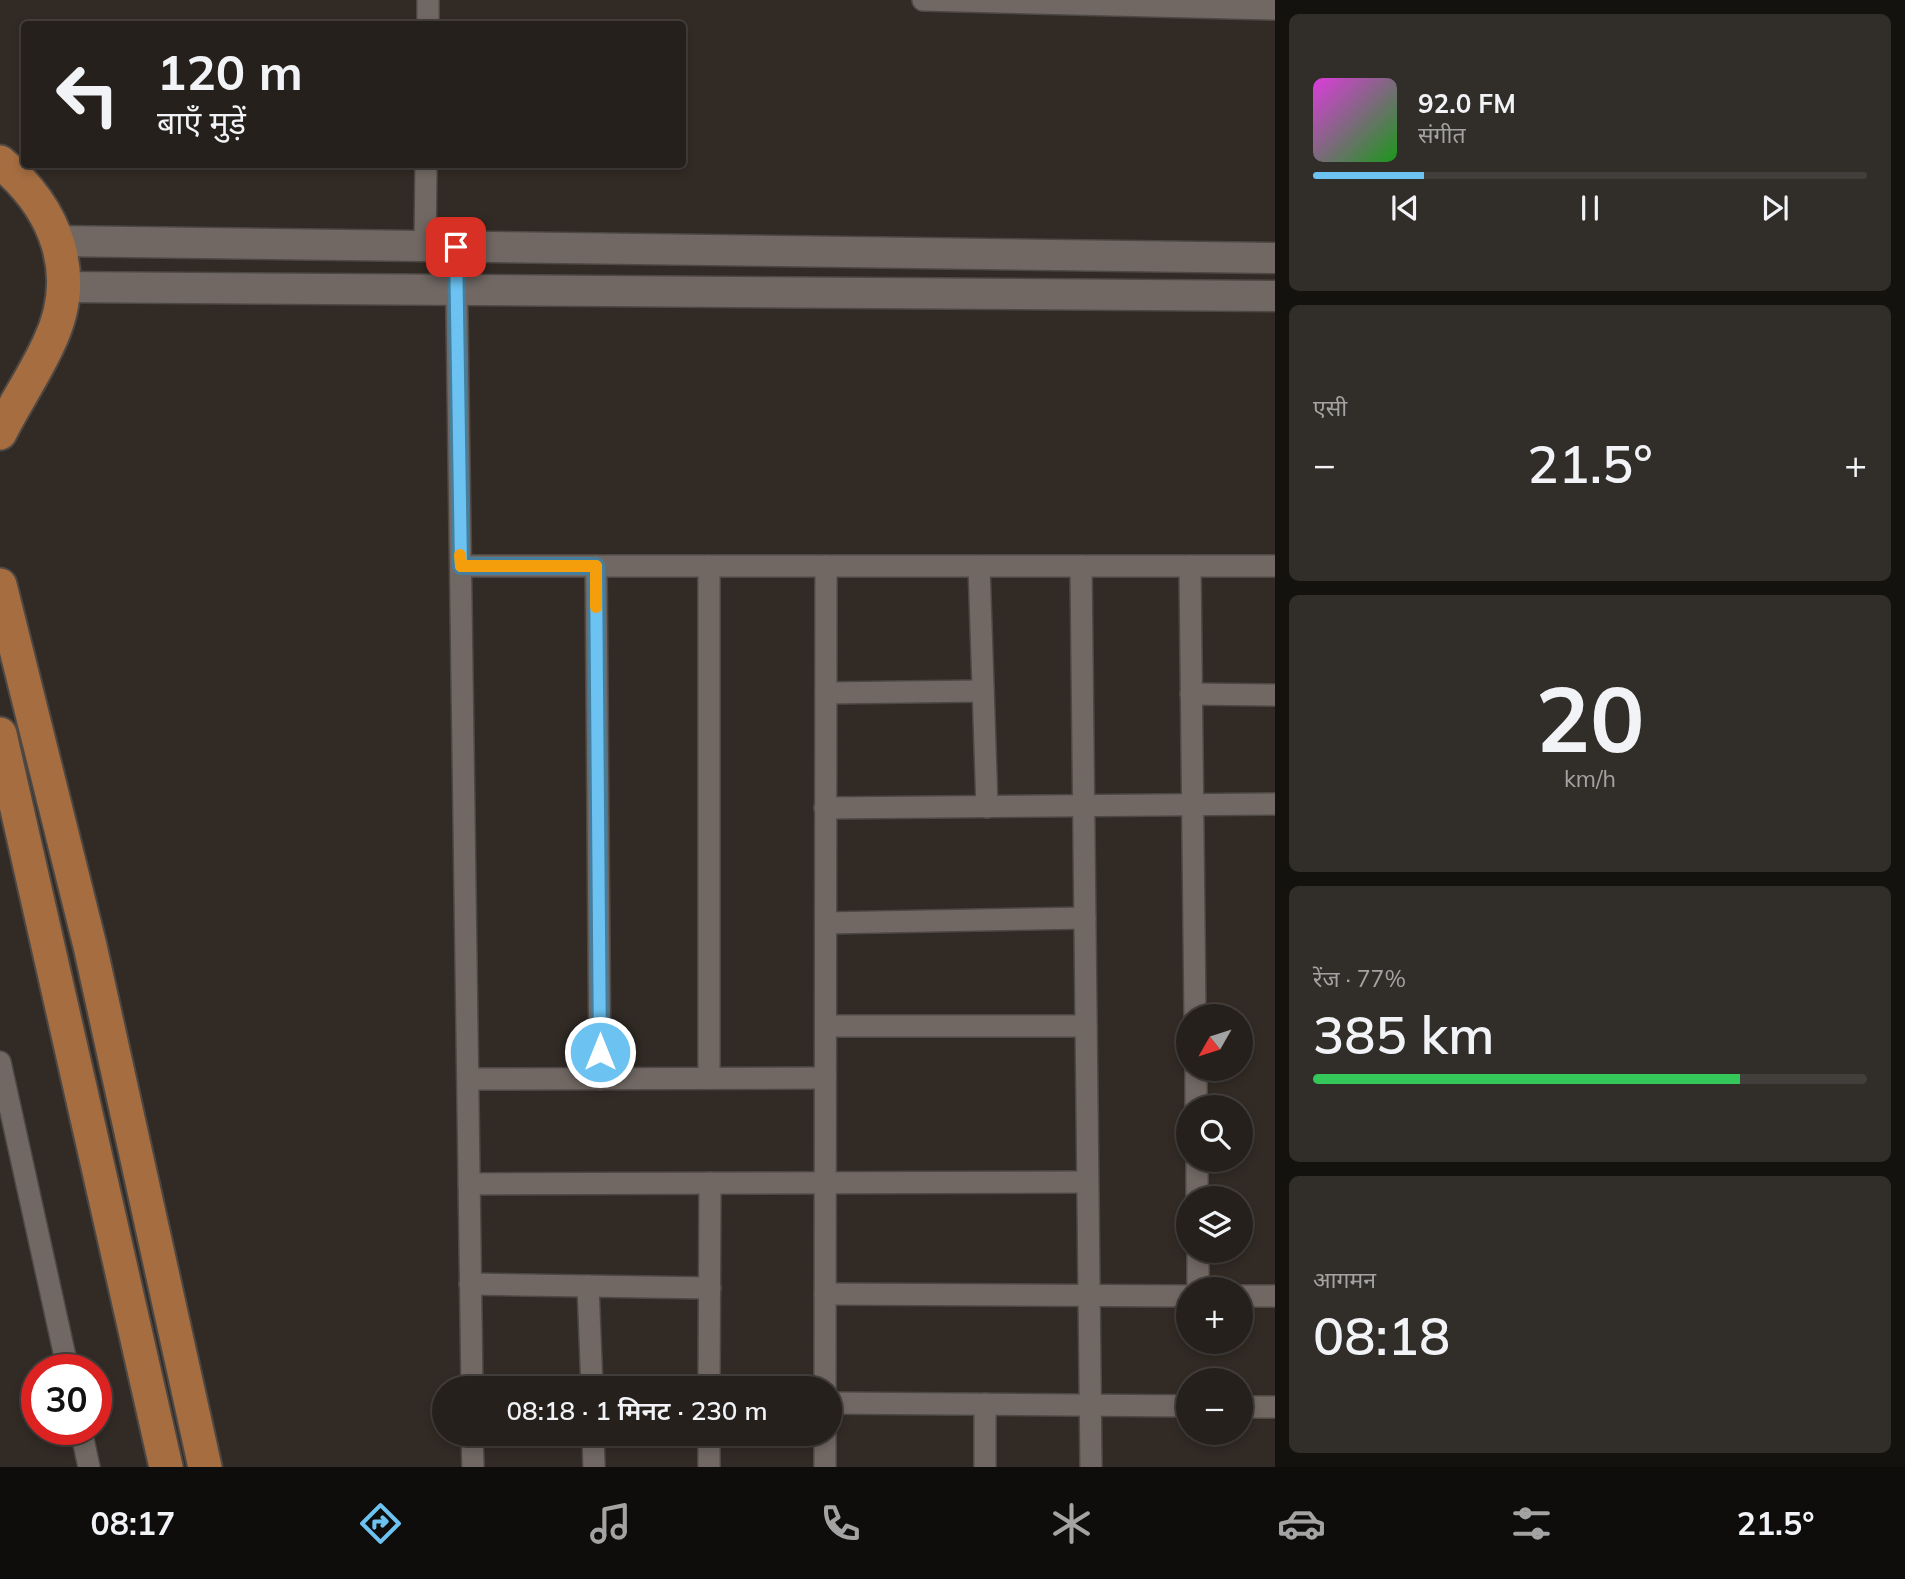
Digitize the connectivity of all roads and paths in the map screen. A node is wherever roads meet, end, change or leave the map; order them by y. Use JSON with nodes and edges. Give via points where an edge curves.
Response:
{"nodes":[{"id":1,"x":428,"y":0,"type":"edge"},
{"id":2,"x":923,"y":0,"type":"edge"},
{"id":3,"x":1126,"y":3,"type":"edge"},
{"id":4,"x":1275,"y":9,"type":"edge"},
{"id":5,"x":428,"y":21,"type":"edge"},
{"id":6,"x":0,"y":139,"type":"edge"},
{"id":7,"x":426,"y":168,"type":"edge"},
{"id":8,"x":10,"y":171,"type":"edge"},
{"id":9,"x":57,"y":241,"type":"junction"},
{"id":10,"x":425,"y":246,"type":"junction"},
{"id":11,"x":456,"y":247,"type":"junction"},
{"id":12,"x":1275,"y":258,"type":"edge"},
{"id":13,"x":63,"y":287,"type":"junction"},
{"id":14,"x":456,"y":290,"type":"junction"},
{"id":15,"x":1275,"y":296,"type":"edge"},
{"id":16,"x":33,"y":369,"type":"junction"},
{"id":17,"x":0,"y":398,"type":"edge"},
{"id":18,"x":0,"y":433,"type":"edge"},
{"id":19,"x":461,"y":566,"type":"junction"},
{"id":20,"x":596,"y":566,"type":"junction"},
{"id":21,"x":709,"y":566,"type":"junction"},
{"id":22,"x":826,"y":566,"type":"junction"},
{"id":23,"x":979,"y":566,"type":"junction"},
{"id":24,"x":1081,"y":566,"type":"junction"},
{"id":25,"x":1190,"y":566,"type":"junction"},
{"id":26,"x":1275,"y":566,"type":"edge"},
{"id":27,"x":0,"y":585,"type":"edge"},
{"id":28,"x":983,"y":691,"type":"junction"},
{"id":29,"x":826,"y":693,"type":"junction"},
{"id":30,"x":1191,"y":694,"type":"junction"},
{"id":31,"x":1275,"y":695,"type":"edge"},
{"id":32,"x":0,"y":734,"type":"edge"},
{"id":33,"x":1275,"y":804,"type":"edge"},
{"id":34,"x":1193,"y":805,"type":"junction"},
{"id":35,"x":1084,"y":806,"type":"junction"},
{"id":36,"x":987,"y":807,"type":"junction"},
{"id":37,"x":825,"y":808,"type":"junction"},
{"id":38,"x":1085,"y":918,"type":"junction"},
{"id":39,"x":825,"y":923,"type":"junction"},
{"id":40,"x":1195,"y":1004,"type":"edge"},
{"id":41,"x":825,"y":1026,"type":"junction"},
{"id":42,"x":1086,"y":1026,"type":"junction"},
{"id":43,"x":0,"y":1062,"type":"edge"},
{"id":44,"x":709,"y":1078,"type":"junction"},
{"id":45,"x":825,"y":1078,"type":"junction"},
{"id":46,"x":468,"y":1079,"type":"junction"},
{"id":47,"x":600,"y":1079,"type":"junction"},
{"id":48,"x":3,"y":1086,"type":"edge"},
{"id":49,"x":1087,"y":1182,"type":"junction"},
{"id":50,"x":469,"y":1184,"type":"junction"},
{"id":51,"x":710,"y":1184,"type":"junction"},
{"id":52,"x":825,"y":1184,"type":"junction"},
{"id":53,"x":470,"y":1284,"type":"junction"},
{"id":54,"x":588,"y":1286,"type":"junction"},
{"id":55,"x":710,"y":1288,"type":"junction"},
{"id":56,"x":825,"y":1294,"type":"junction"},
{"id":57,"x":1089,"y":1295,"type":"junction"},
{"id":58,"x":1176,"y":1296,"type":"edge"},
{"id":59,"x":1253,"y":1296,"type":"edge"},
{"id":60,"x":1275,"y":1296,"type":"edge"},
{"id":61,"x":64,"y":1354,"type":"edge"},
{"id":62,"x":472,"y":1376,"type":"edge"},
{"id":63,"x":592,"y":1376,"type":"edge"},
{"id":64,"x":709,"y":1376,"type":"edge"},
{"id":65,"x":825,"y":1376,"type":"edge"},
{"id":66,"x":842,"y":1403,"type":"edge"},
{"id":67,"x":985,"y":1404,"type":"junction"},
{"id":68,"x":1092,"y":1405,"type":"junction"},
{"id":69,"x":1176,"y":1406,"type":"edge"},
{"id":70,"x":1253,"y":1407,"type":"edge"},
{"id":71,"x":1275,"y":1407,"type":"edge"},
{"id":72,"x":84,"y":1445,"type":"edge"},
{"id":73,"x":472,"y":1446,"type":"edge"},
{"id":74,"x":593,"y":1446,"type":"edge"},
{"id":75,"x":709,"y":1446,"type":"edge"},
{"id":76,"x":825,"y":1446,"type":"edge"},
{"id":77,"x":89,"y":1467,"type":"edge"},
{"id":78,"x":166,"y":1467,"type":"edge"},
{"id":79,"x":205,"y":1467,"type":"edge"},
{"id":80,"x":473,"y":1467,"type":"edge"},
{"id":81,"x":594,"y":1467,"type":"edge"},
{"id":82,"x":709,"y":1467,"type":"edge"},
{"id":83,"x":825,"y":1467,"type":"edge"},
{"id":84,"x":985,"y":1467,"type":"edge"},
{"id":85,"x":1091,"y":1467,"type":"edge"}],
"edges":[{"from":1,"to":5,"type":"street"},
{"from":2,"to":3,"type":"street"},
{"from":3,"to":4,"type":"street"},
{"from":6,"to":8,"type":"main road"},
{"from":7,"to":10,"type":"street"},
{"from":8,"to":9,"type":"main road","via":[[40,203]]},
{"from":9,"to":10,"type":"street"},
{"from":9,"to":13,"type":"main road"},
{"from":10,"to":11,"type":"street"},
{"from":11,"to":12,"type":"street"},
{"from":11,"to":14,"type":"street"},
{"from":13,"to":14,"type":"street"},
{"from":13,"to":16,"type":"main road","via":[[59,317]]},
{"from":14,"to":15,"type":"street"},
{"from":14,"to":19,"type":"street"},
{"from":16,"to":17,"type":"main road"},
{"from":16,"to":18,"type":"main road"},
{"from":19,"to":20,"type":"street"},
{"from":19,"to":46,"type":"street"},
{"from":20,"to":21,"type":"street"},
{"from":20,"to":47,"type":"street"},
{"from":21,"to":22,"type":"street"},
{"from":21,"to":44,"type":"street"},
{"from":22,"to":23,"type":"street"},
{"from":22,"to":29,"type":"street"},
{"from":23,"to":24,"type":"street"},
{"from":23,"to":28,"type":"street"},
{"from":24,"to":25,"type":"street"},
{"from":24,"to":35,"type":"street"},
{"from":25,"to":26,"type":"street"},
{"from":25,"to":30,"type":"street"},
{"from":27,"to":79,"type":"main road","via":[[90,946]]},
{"from":28,"to":29,"type":"street"},
{"from":28,"to":36,"type":"street"},
{"from":29,"to":37,"type":"street"},
{"from":30,"to":31,"type":"street"},
{"from":30,"to":34,"type":"street"},
{"from":32,"to":78,"type":"main road"},
{"from":33,"to":34,"type":"street"},
{"from":34,"to":35,"type":"street"},
{"from":34,"to":40,"type":"street"},
{"from":35,"to":36,"type":"street"},
{"from":35,"to":38,"type":"street"},
{"from":36,"to":37,"type":"street"},
{"from":37,"to":39,"type":"street"},
{"from":38,"to":39,"type":"street"},
{"from":38,"to":42,"type":"street"},
{"from":39,"to":41,"type":"street"},
{"from":41,"to":42,"type":"street"},
{"from":41,"to":45,"type":"street"},
{"from":42,"to":49,"type":"street"},
{"from":43,"to":48,"type":"street"},
{"from":44,"to":45,"type":"street"},
{"from":44,"to":47,"type":"street"},
{"from":45,"to":52,"type":"street"},
{"from":46,"to":47,"type":"street"},
{"from":46,"to":50,"type":"street"},
{"from":48,"to":61,"type":"street"},
{"from":49,"to":52,"type":"street"},
{"from":49,"to":57,"type":"street"},
{"from":50,"to":51,"type":"street"},
{"from":50,"to":53,"type":"street"},
{"from":51,"to":52,"type":"street"},
{"from":51,"to":55,"type":"street"},
{"from":52,"to":56,"type":"street"},
{"from":53,"to":54,"type":"street"},
{"from":53,"to":62,"type":"street"},
{"from":54,"to":55,"type":"street"},
{"from":54,"to":63,"type":"street"},
{"from":55,"to":64,"type":"street"},
{"from":56,"to":57,"type":"street"},
{"from":56,"to":65,"type":"street"},
{"from":57,"to":58,"type":"street"},
{"from":57,"to":68,"type":"street"},
{"from":59,"to":60,"type":"street"},
{"from":66,"to":67,"type":"street"},
{"from":67,"to":68,"type":"street"},
{"from":67,"to":84,"type":"street"},
{"from":68,"to":69,"type":"street"},
{"from":68,"to":85,"type":"street"},
{"from":70,"to":71,"type":"street"},
{"from":72,"to":77,"type":"street"},
{"from":73,"to":80,"type":"street"},
{"from":74,"to":81,"type":"street"},
{"from":75,"to":82,"type":"street"},
{"from":76,"to":83,"type":"street"}]}
